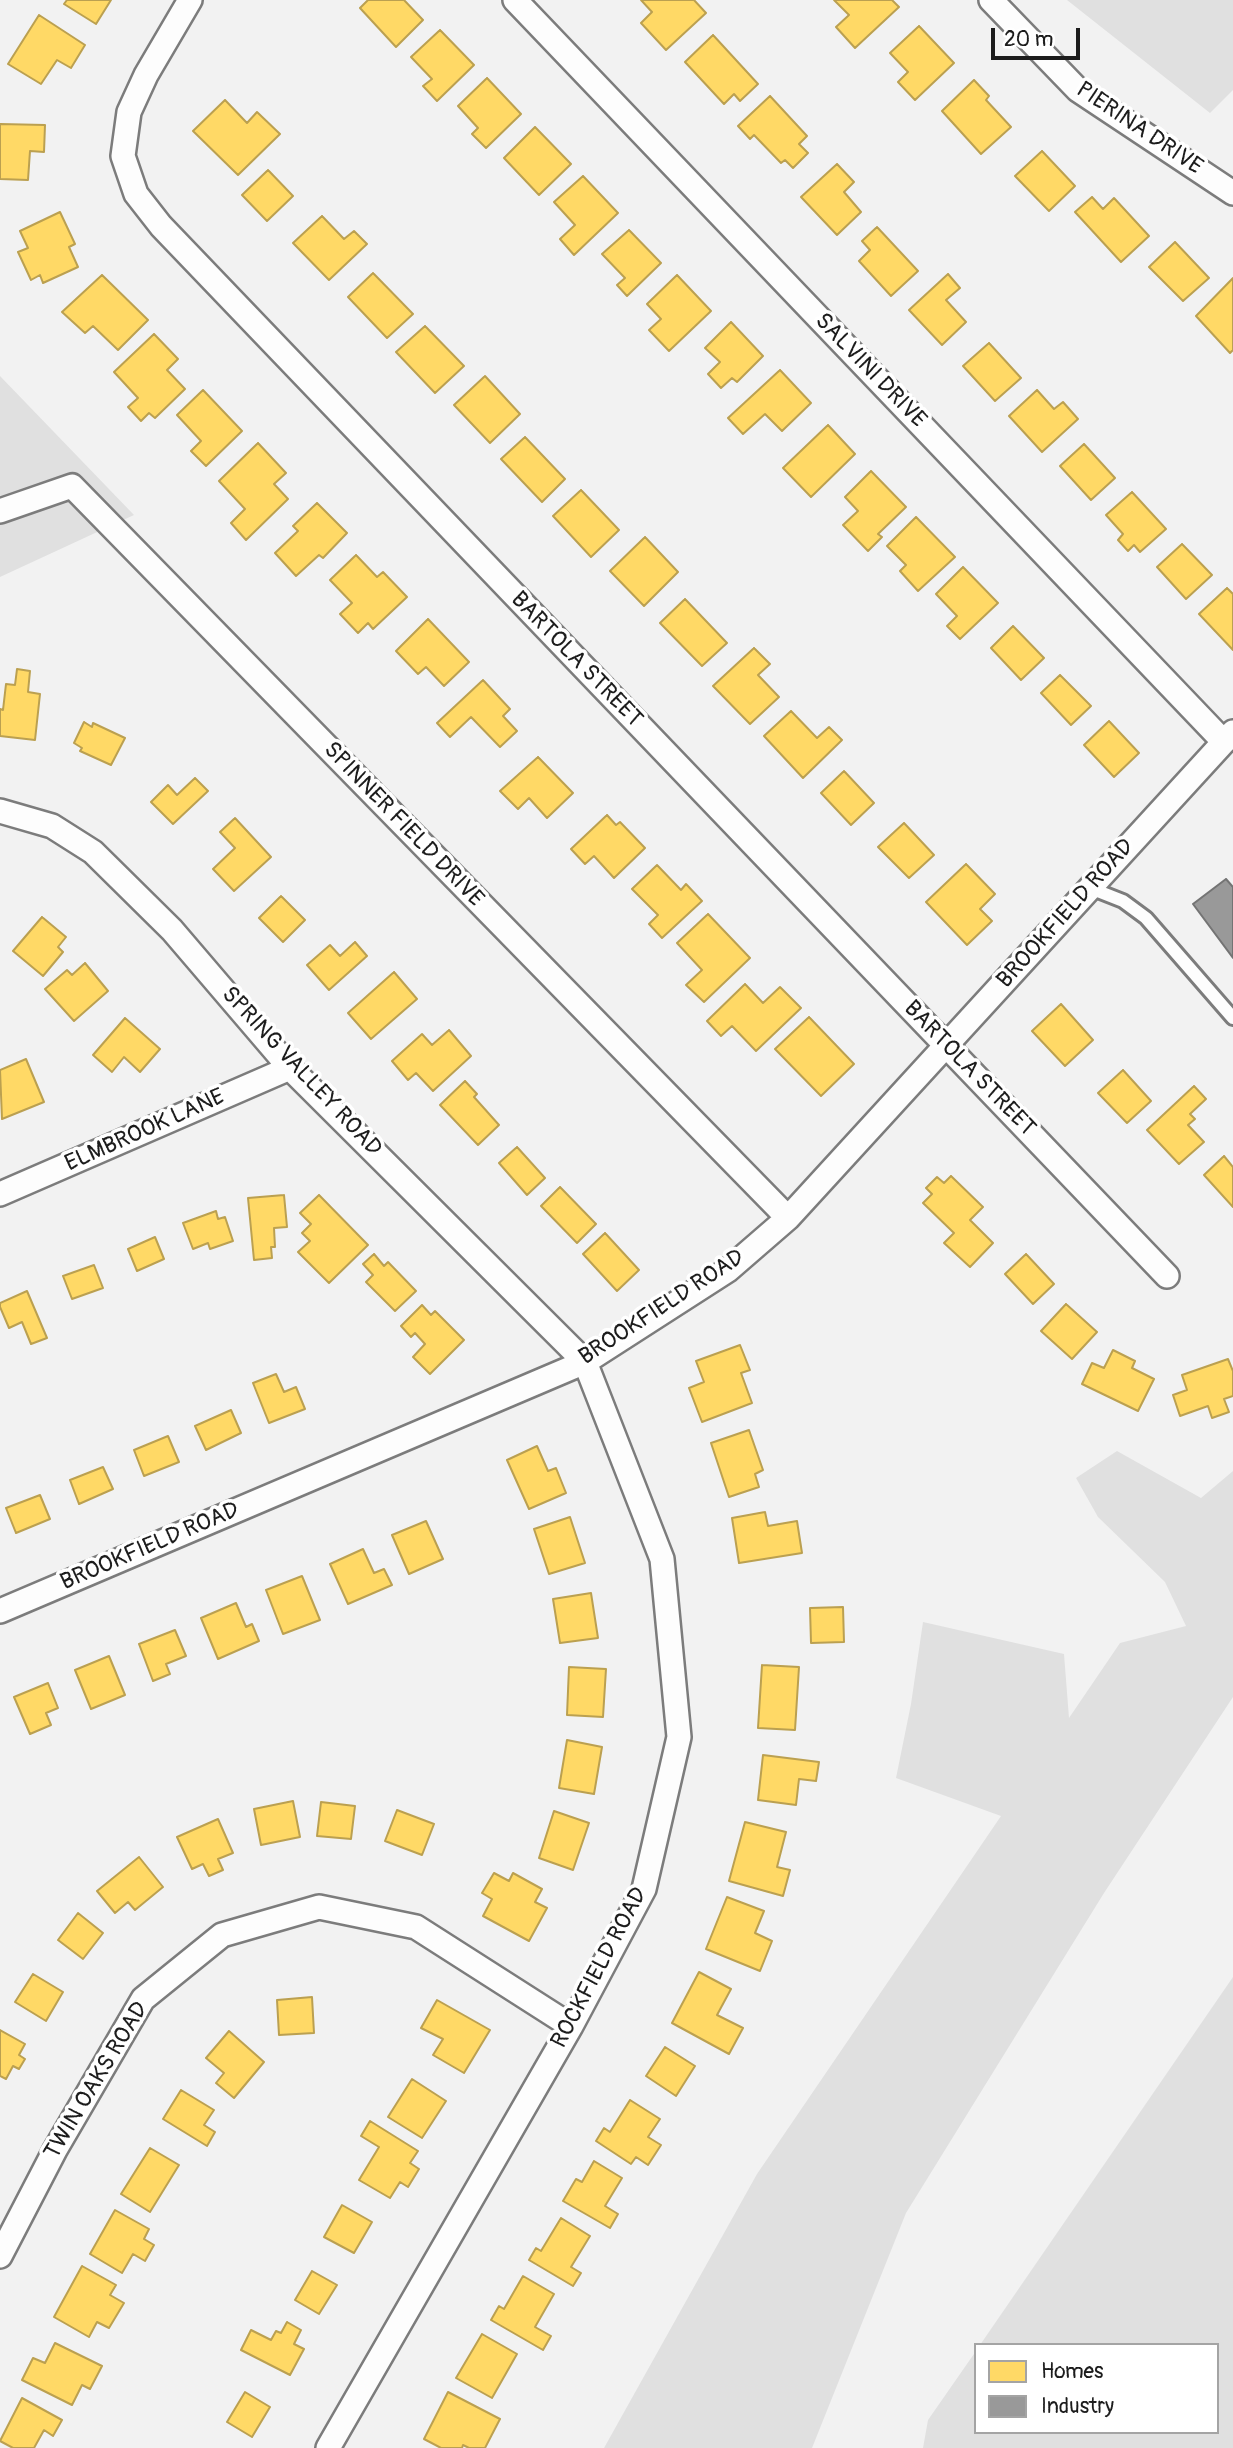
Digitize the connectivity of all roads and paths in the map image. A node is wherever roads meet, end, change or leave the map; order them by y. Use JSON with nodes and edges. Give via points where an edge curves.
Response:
{"nodes":[{"id":1,"x":190,"y":0,"type":"edge"},
{"id":2,"x":515,"y":0,"type":"edge"},
{"id":3,"x":991,"y":0,"type":"edge"},
{"id":4,"x":1233,"y":193,"type":"edge"},
{"id":5,"x":0,"y":511,"type":"edge"},
{"id":6,"x":1228,"y":737,"type":"edge"},
{"id":7,"x":0,"y":811,"type":"edge"},
{"id":8,"x":1090,"y":888,"type":"junction"},
{"id":9,"x":1233,"y":1018,"type":"edge"},
{"id":10,"x":946,"y":1045,"type":"junction"},
{"id":11,"x":290,"y":1068,"type":"junction"},
{"id":12,"x":0,"y":1194,"type":"edge"},
{"id":13,"x":788,"y":1218,"type":"junction"},
{"id":14,"x":1167,"y":1276,"type":"dead end"},
{"id":15,"x":585,"y":1362,"type":"junction"},
{"id":16,"x":0,"y":1611,"type":"edge"},
{"id":17,"x":571,"y":2026,"type":"junction"},
{"id":18,"x":0,"y":2256,"type":"edge"},
{"id":19,"x":328,"y":2448,"type":"edge"}],
"edges":[{"from":1,"to":10,"type":"street","name":"BARTOLA STREET","via":[[129,112],[123,156],[136,194],[171,236]]},
{"from":2,"to":6,"type":"street","name":"SALVINI DRIVE"},
{"from":3,"to":4,"type":"street","name":"PIERINA DRIVE","via":[[1078,90]]},
{"from":5,"to":13,"type":"street","name":"SPINNER FIELD DRIVE","via":[[72,486]]},
{"from":6,"to":8,"type":"street","name":"BROOKFIELD ROAD"},
{"from":7,"to":11,"type":"street","name":"SPRING VALLEY ROAD","via":[[52,826],[93,852],[172,930]]},
{"from":8,"to":9,"type":"lane","via":[[1123,901],[1146,918]]},
{"from":8,"to":10,"type":"street","name":"BROOKFIELD ROAD"},
{"from":10,"to":13,"type":"street","name":"BROOKFIELD ROAD"},
{"from":10,"to":14,"type":"street","name":"BARTOLA STREET"},
{"from":11,"to":12,"type":"street","name":"ELMBROOK LANE"},
{"from":11,"to":15,"type":"street","name":"SPRING VALLEY ROAD"},
{"from":13,"to":15,"type":"street","name":"BROOKFIELD ROAD","via":[[729,1270]]},
{"from":15,"to":16,"type":"street","name":"BROOKFIELD ROAD"},
{"from":15,"to":17,"type":"street","name":"ROCKFIELD ROAD","via":[[662,1559],[679,1737],[644,1889]]},
{"from":17,"to":18,"type":"street","name":"TWIN OAKS ROAD","via":[[416,1927],[319,1907],[222,1935],[144,2000],[55,2150]]},
{"from":17,"to":19,"type":"street","name":"ROCKFIELD ROAD"}]}
